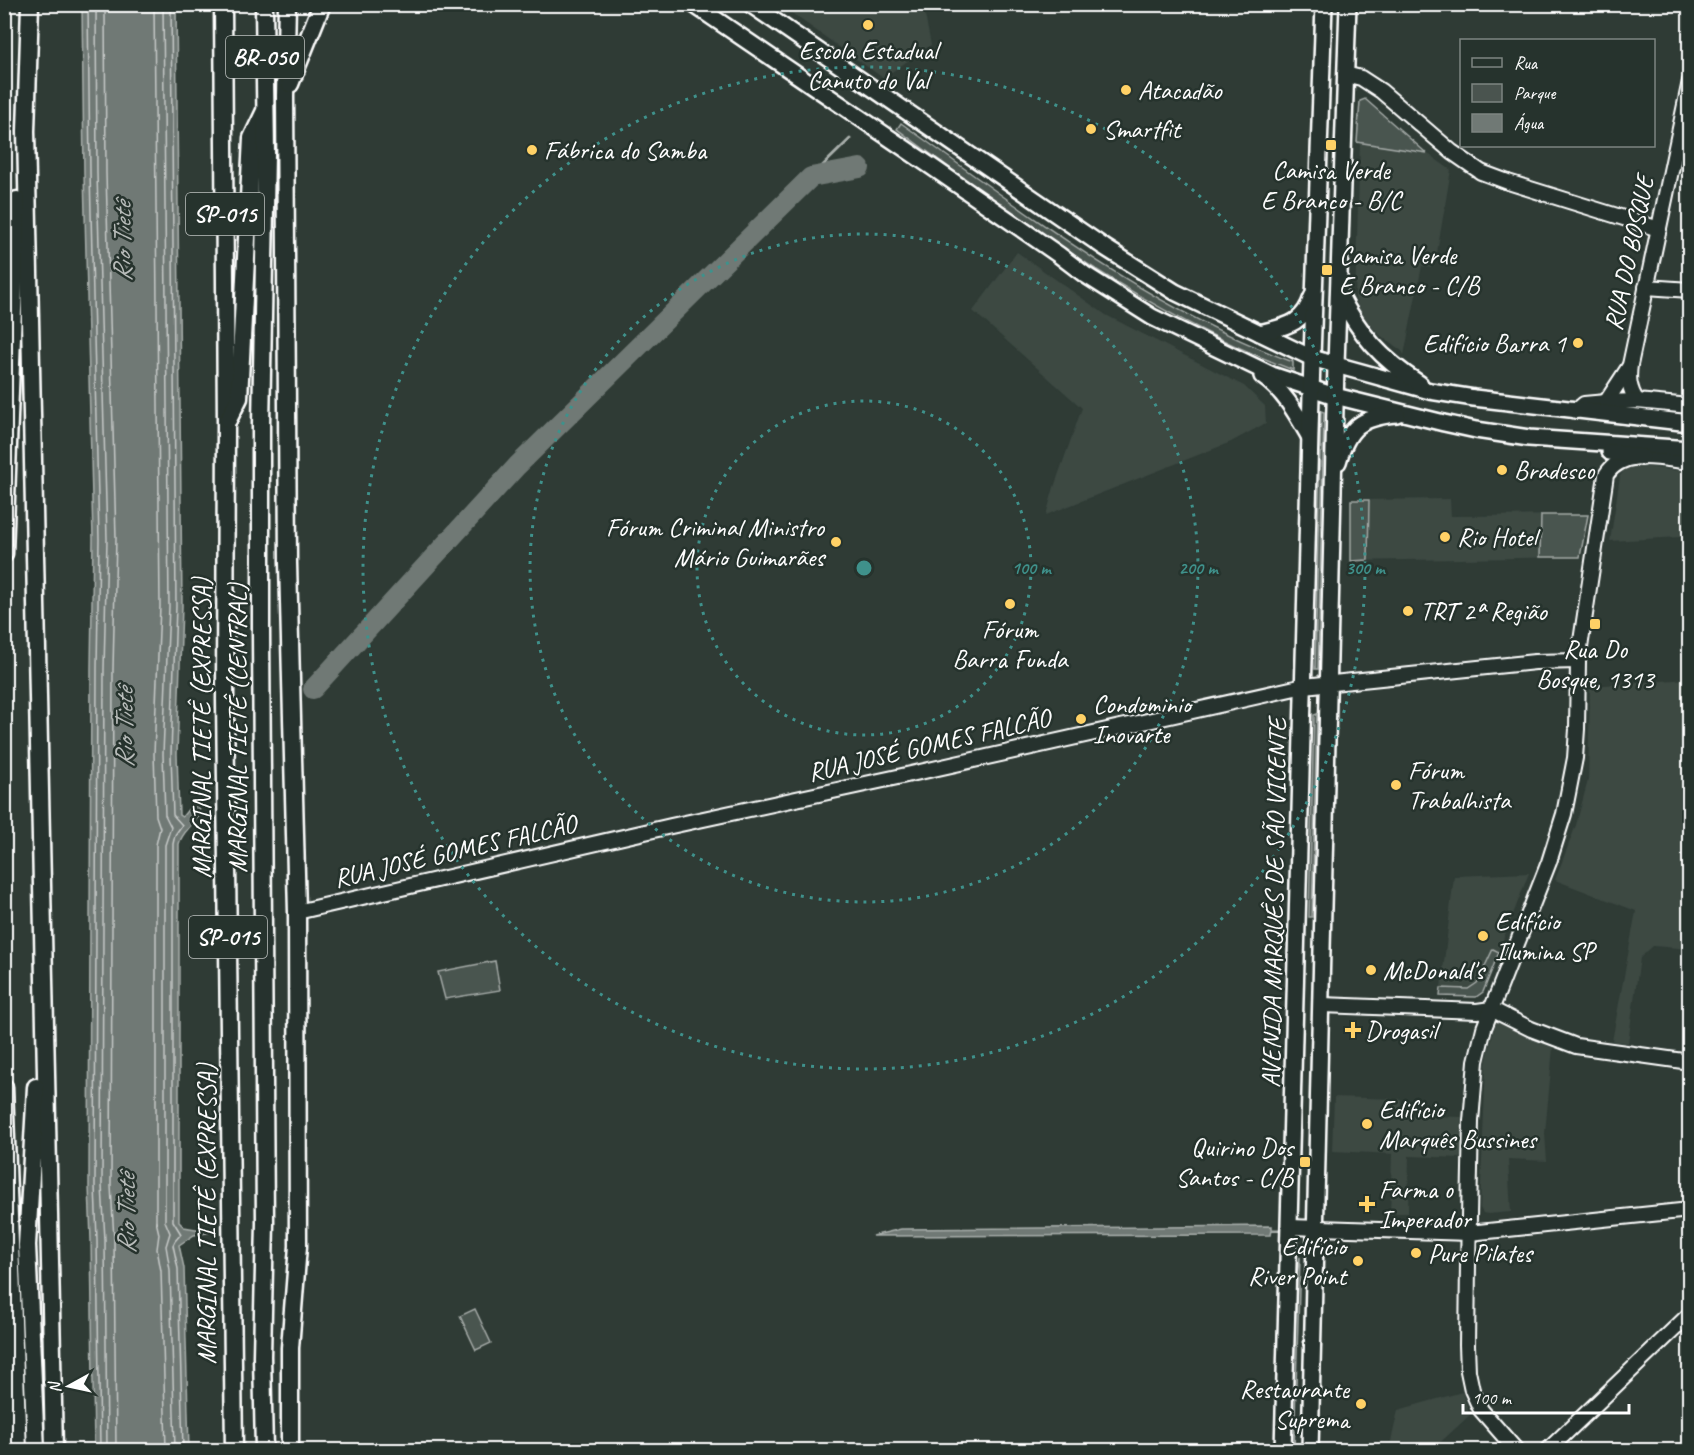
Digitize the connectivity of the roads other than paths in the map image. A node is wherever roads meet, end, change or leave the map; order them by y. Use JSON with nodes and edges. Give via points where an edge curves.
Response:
{"nodes":[{"id":1,"x":224,"y":4,"type":"edge"},
{"id":2,"x":264,"y":4,"type":"edge"},
{"id":3,"x":287,"y":4,"type":"edge"},
{"id":4,"x":322,"y":4,"type":"edge"},
{"id":5,"x":693,"y":4,"type":"edge"},
{"id":6,"x":1324,"y":4,"type":"edge"},
{"id":7,"x":1348,"y":4,"type":"edge"},
{"id":8,"x":29,"y":5,"type":"edge"},
{"id":9,"x":753,"y":6,"type":"edge"},
{"id":10,"x":1345,"y":74,"type":"junction"},
{"id":11,"x":1689,"y":81,"type":"edge"},
{"id":12,"x":285,"y":96,"type":"junction"},
{"id":13,"x":266,"y":110,"type":"junction"},
{"id":14,"x":26,"y":131,"type":"junction"},
{"id":15,"x":1659,"y":229,"type":"junction"},
{"id":16,"x":1646,"y":287,"type":"junction"},
{"id":17,"x":1689,"y":290,"type":"edge"},
{"id":18,"x":1338,"y":291,"type":"junction"},
{"id":19,"x":1315,"y":292,"type":"junction"},
{"id":20,"x":1260,"y":333,"type":"junction"},
{"id":21,"x":1232,"y":357,"type":"junction"},
{"id":22,"x":1312,"y":358,"type":"junction"},
{"id":23,"x":1336,"y":365,"type":"junction"},
{"id":24,"x":1630,"y":365,"type":"junction"},
{"id":25,"x":1312,"y":388,"type":"junction"},
{"id":26,"x":1430,"y":391,"type":"junction"},
{"id":27,"x":1335,"y":396,"type":"junction"},
{"id":28,"x":1637,"y":401,"type":"junction"},
{"id":29,"x":1606,"y":402,"type":"junction"},
{"id":30,"x":1689,"y":406,"type":"edge"},
{"id":31,"x":1576,"y":411,"type":"junction"},
{"id":32,"x":1404,"y":413,"type":"junction"},
{"id":33,"x":226,"y":423,"type":"junction"},
{"id":34,"x":1689,"y":423,"type":"edge"},
{"id":35,"x":1311,"y":439,"type":"junction"},
{"id":36,"x":1689,"y":449,"type":"edge"},
{"id":37,"x":1645,"y":452,"type":"junction"},
{"id":38,"x":1689,"y":462,"type":"edge"},
{"id":39,"x":1333,"y":473,"type":"junction"},
{"id":40,"x":4,"y":554,"type":"edge"},
{"id":41,"x":1578,"y":661,"type":"junction"},
{"id":42,"x":1329,"y":683,"type":"junction"},
{"id":43,"x":1304,"y":686,"type":"junction"},
{"id":44,"x":297,"y":912,"type":"junction"},
{"id":45,"x":1322,"y":1005,"type":"junction"},
{"id":46,"x":1491,"y":1009,"type":"junction"},
{"id":47,"x":45,"y":1051,"type":"junction"},
{"id":48,"x":1689,"y":1062,"type":"edge"},
{"id":49,"x":4,"y":1087,"type":"edge"},
{"id":50,"x":1689,"y":1210,"type":"edge"},
{"id":51,"x":1290,"y":1227,"type":"junction"},
{"id":52,"x":1317,"y":1228,"type":"junction"},
{"id":53,"x":1469,"y":1233,"type":"junction"},
{"id":54,"x":1689,"y":1314,"type":"edge"},
{"id":55,"x":1689,"y":1322,"type":"edge"},
{"id":56,"x":1674,"y":1329,"type":"junction"},
{"id":57,"x":4,"y":1407,"type":"edge"},
{"id":58,"x":7,"y":1450,"type":"edge"},
{"id":59,"x":18,"y":1450,"type":"edge"},
{"id":60,"x":36,"y":1450,"type":"edge"},
{"id":61,"x":54,"y":1450,"type":"edge"},
{"id":62,"x":234,"y":1450,"type":"edge"},
{"id":63,"x":264,"y":1450,"type":"edge"},
{"id":64,"x":290,"y":1450,"type":"edge"},
{"id":65,"x":1283,"y":1450,"type":"edge"},
{"id":66,"x":1311,"y":1450,"type":"edge"},
{"id":67,"x":1516,"y":1450,"type":"edge"},
{"id":68,"x":1548,"y":1450,"type":"edge"}],
"edges":[{"from":1,"to":33,"type":"highway","name":"MARGINAL TIETÊ (EXPRESSA)","number":"SP-015"},
{"from":2,"to":13,"type":"highway","name":"MARGINAL TIETÊ (CENTRAL)","number":"BR-050"},
{"from":3,"to":12,"type":"highway"},
{"from":4,"to":12,"type":"highway"},
{"from":5,"to":21,"type":"main road","via":[[1084,274],[1152,317]]},
{"from":6,"to":19,"type":"main road","name":"AVENIDA MARQUÊS DE SÃO VICENTE"},
{"from":7,"to":10,"type":"main road","name":"AVENIDA MARQUÊS DE SÃO VICENTE"},
{"from":8,"to":14,"type":"highway"},
{"from":9,"to":20,"type":"main road","via":[[1104,247],[1175,292]]},
{"from":10,"to":15,"type":"street","via":[[1361,78],[1381,91],[1455,155],[1481,172]]},
{"from":10,"to":18,"type":"main road","name":"AVENIDA MARQUÊS DE SÃO VICENTE"},
{"from":11,"to":15,"type":"street","name":"RUA DO BOSQUE"},
{"from":12,"to":44,"type":"highway","via":[[288,575]]},
{"from":13,"to":33,"type":"highway","via":[[252,138],[240,398]]},
{"from":13,"to":63,"type":"highway","name":"MARGINAL TIETÊ (CENTRAL)","via":[[261,425]]},
{"from":14,"to":40,"type":"highway","via":[[17,182]]},
{"from":14,"to":47,"type":"highway"},
{"from":15,"to":16,"type":"street","name":"RUA DO BOSQUE"},
{"from":16,"to":17,"type":"street"},
{"from":16,"to":24,"type":"street","name":"RUA DO BOSQUE"},
{"from":18,"to":23,"type":"main road","name":"AVENIDA MARQUÊS DE SÃO VICENTE"},
{"from":18,"to":26,"type":"main road","via":[[1356,325],[1380,355]]},
{"from":19,"to":20,"type":"main road","via":[[1299,319]]},
{"from":19,"to":22,"type":"main road","name":"AVENIDA MARQUÊS DE SÃO VICENTE"},
{"from":20,"to":22,"type":"main road"},
{"from":21,"to":25,"type":"main road"},
{"from":21,"to":35,"type":"main road","via":[[1279,389]]},
{"from":22,"to":23,"type":"main road"},
{"from":22,"to":25,"type":"main road","name":"AVENIDA MARQUÊS DE SÃO VICENTE"},
{"from":23,"to":26,"type":"main road"},
{"from":23,"to":27,"type":"main road","name":"AVENIDA MARQUÊS DE SÃO VICENTE"},
{"from":24,"to":28,"type":"street","name":"RUA DO BOSQUE","via":[[1630,389]]},
{"from":24,"to":29,"type":"street","name":"RUA DO BOSQUE"},
{"from":25,"to":27,"type":"main road"},
{"from":25,"to":35,"type":"main road","name":"AVENIDA MARQUÊS DE SÃO VICENTE"},
{"from":26,"to":31,"type":"main road"},
{"from":27,"to":32,"type":"main road"},
{"from":27,"to":39,"type":"main road","name":"AVENIDA MARQUÊS DE SÃO VICENTE"},
{"from":28,"to":29,"type":"street"},
{"from":28,"to":30,"type":"street"},
{"from":29,"to":31,"type":"street","via":[[1584,404]]},
{"from":31,"to":34,"type":"main road"},
{"from":32,"to":37,"type":"main road","via":[[1476,430]]},
{"from":32,"to":39,"type":"main road","via":[[1357,426],[1348,435]]},
{"from":33,"to":62,"type":"highway","name":"MARGINAL TIETÊ (EXPRESSA)","number":"SP-015","via":[[225,699]]},
{"from":35,"to":43,"type":"main road","name":"AVENIDA MARQUÊS DE SÃO VICENTE"},
{"from":36,"to":37,"type":"main road"},
{"from":37,"to":38,"type":"street"},
{"from":37,"to":41,"type":"street","via":[[1614,464],[1606,475]]},
{"from":39,"to":42,"type":"main road","name":"AVENIDA MARQUÊS DE SÃO VICENTE"},
{"from":41,"to":42,"type":"street","name":"RUA JOSÉ GOMES FALCÃO"},
{"from":41,"to":46,"type":"street","via":[[1575,758],[1564,814]]},
{"from":42,"to":43,"type":"street","name":"RUA JOSÉ GOMES FALCÃO"},
{"from":42,"to":45,"type":"main road","name":"AVENIDA MARQUÊS DE SÃO VICENTE"},
{"from":43,"to":44,"type":"street","name":"RUA JOSÉ GOMES FALCÃO"},
{"from":43,"to":51,"type":"main road","name":"AVENIDA MARQUÊS DE SÃO VICENTE"},
{"from":44,"to":64,"type":"highway","via":[[298,1246],[290,1348]]},
{"from":45,"to":46,"type":"street"},
{"from":45,"to":52,"type":"main road","name":"AVENIDA MARQUÊS DE SÃO VICENTE"},
{"from":46,"to":48,"type":"street","via":[[1576,1046]]},
{"from":46,"to":53,"type":"street","via":[[1476,1061]]},
{"from":47,"to":60,"type":"highway","via":[[36,1076],[27,1245]]},
{"from":47,"to":61,"type":"highway"},
{"from":49,"to":59,"type":"highway"},
{"from":50,"to":53,"type":"street"},
{"from":51,"to":52,"type":"street"},
{"from":51,"to":65,"type":"main road","name":"AVENIDA MARQUÊS DE SÃO VICENTE"},
{"from":52,"to":53,"type":"street"},
{"from":52,"to":66,"type":"main road","name":"AVENIDA MARQUÊS DE SÃO VICENTE"},
{"from":53,"to":67,"type":"street","via":[[1467,1345],[1472,1390],[1481,1410]]},
{"from":54,"to":56,"type":"street"},
{"from":55,"to":56,"type":"street"},
{"from":56,"to":68,"type":"street"},
{"from":57,"to":58,"type":"highway"}]}
